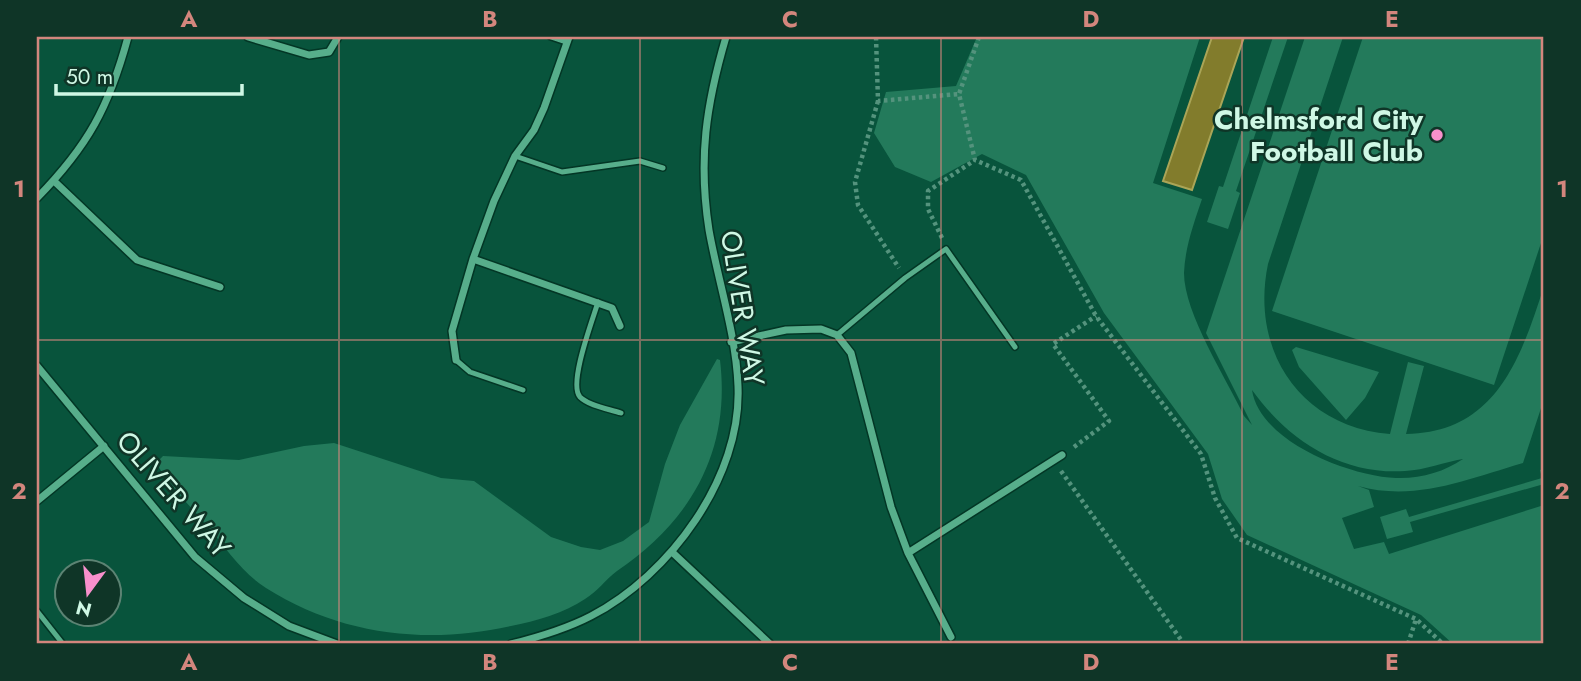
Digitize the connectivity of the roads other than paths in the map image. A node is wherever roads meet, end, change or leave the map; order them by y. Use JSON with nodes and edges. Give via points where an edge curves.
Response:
{"nodes":[{"id":1,"x":128,"y":37,"type":"edge"},
{"id":2,"x":247,"y":37,"type":"edge"},
{"id":3,"x":338,"y":37,"type":"edge"},
{"id":4,"x":551,"y":37,"type":"edge"},
{"id":5,"x":726,"y":37,"type":"edge"},
{"id":6,"x":567,"y":39,"type":"edge"},
{"id":7,"x":515,"y":156,"type":"junction"},
{"id":8,"x":663,"y":168,"type":"dead end"},
{"id":9,"x":54,"y":181,"type":"junction"},
{"id":10,"x":37,"y":198,"type":"edge"},
{"id":11,"x":473,"y":259,"type":"junction"},
{"id":12,"x":220,"y":287,"type":"dead end"},
{"id":13,"x":598,"y":302,"type":"junction"},
{"id":14,"x":620,"y":326,"type":"dead end"},
{"id":15,"x":837,"y":335,"type":"junction"},
{"id":16,"x":732,"y":342,"type":"junction"},
{"id":17,"x":1015,"y":347,"type":"dead end"},
{"id":18,"x":456,"y":360,"type":"joint"},
{"id":19,"x":37,"y":366,"type":"edge"},
{"id":20,"x":523,"y":390,"type":"dead end"},
{"id":21,"x":621,"y":414,"type":"dead end"},
{"id":22,"x":104,"y":446,"type":"junction"},
{"id":23,"x":1062,"y":455,"type":"road end"},
{"id":24,"x":37,"y":501,"type":"edge"},
{"id":25,"x":672,"y":552,"type":"junction"},
{"id":26,"x":908,"y":553,"type":"junction"},
{"id":27,"x":37,"y":611,"type":"edge"},
{"id":28,"x":951,"y":637,"type":"dead end"},
{"id":29,"x":63,"y":644,"type":"edge"},
{"id":30,"x":337,"y":644,"type":"edge"},
{"id":31,"x":512,"y":644,"type":"edge"},
{"id":32,"x":770,"y":644,"type":"edge"}],
"edges":[{"from":1,"to":9,"type":"street","via":[[114,88],[91,134]]},
{"from":2,"to":3,"type":"street","via":[[309,55],[328,52]]},
{"from":4,"to":6,"type":"lane"},
{"from":5,"to":16,"type":"street","name":"OLIVER WAY","via":[[704,127],[703,174]]},
{"from":6,"to":7,"type":"street","via":[[534,130]]},
{"from":7,"to":8,"type":"lane","via":[[562,172],[640,161]]},
{"from":7,"to":11,"type":"street"},
{"from":9,"to":10,"type":"street"},
{"from":9,"to":12,"type":"street","via":[[137,260]]},
{"from":11,"to":13,"type":"street"},
{"from":11,"to":18,"type":"street","via":[[452,331]]},
{"from":13,"to":14,"type":"street","via":[[612,308]]},
{"from":13,"to":21,"type":"lane","via":[[577,389],[580,397]]},
{"from":15,"to":16,"type":"street","via":[[804,328]]},
{"from":15,"to":17,"type":"lane","via":[[946,249]]},
{"from":15,"to":26,"type":"street","via":[[851,353],[891,507]]},
{"from":16,"to":25,"type":"street","name":"OLIVER WAY","via":[[738,387],[735,432],[701,515]]},
{"from":18,"to":20,"type":"lane","via":[[470,372]]},
{"from":19,"to":22,"type":"street","name":"OLIVER WAY"},
{"from":22,"to":24,"type":"street"},
{"from":22,"to":30,"type":"street","name":"OLIVER WAY","via":[[195,557],[244,598],[289,626]]},
{"from":23,"to":26,"type":"street"},
{"from":25,"to":31,"type":"street","name":"OLIVER WAY","via":[[593,615]]},
{"from":25,"to":32,"type":"street"},
{"from":26,"to":28,"type":"street"},
{"from":27,"to":29,"type":"lane"}]}
